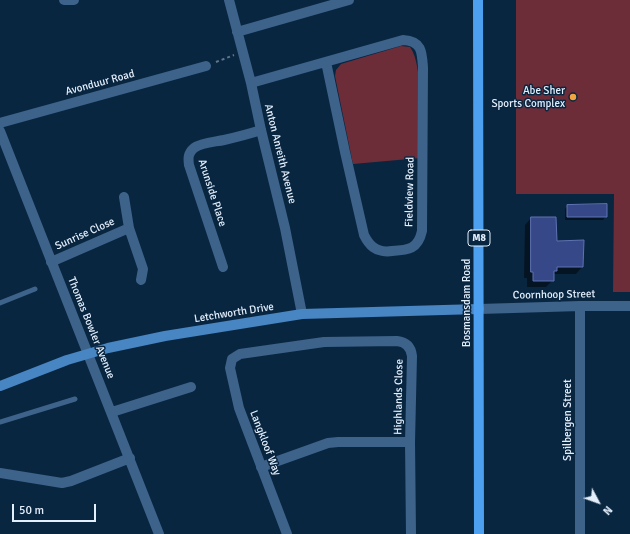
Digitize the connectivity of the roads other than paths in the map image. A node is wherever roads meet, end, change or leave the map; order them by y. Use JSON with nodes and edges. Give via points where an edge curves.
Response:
{"nodes":[{"id":1,"x":64,"y":0,"type":"edge"},
{"id":2,"x":74,"y":0,"type":"edge"},
{"id":3,"x":229,"y":0,"type":"edge"},
{"id":4,"x":349,"y":0,"type":"edge"},
{"id":5,"x":478,"y":0,"type":"edge"},
{"id":6,"x":237,"y":32,"type":"junction"},
{"id":7,"x":326,"y":62,"type":"junction"},
{"id":8,"x":206,"y":66,"type":"road end"},
{"id":9,"x":251,"y":82,"type":"junction"},
{"id":10,"x":0,"y":123,"type":"edge"},
{"id":11,"x":261,"y":130,"type":"junction"},
{"id":12,"x":1,"y":134,"type":"edge"},
{"id":13,"x":124,"y":197,"type":"dead end"},
{"id":14,"x":129,"y":228,"type":"junction"},
{"id":15,"x":51,"y":262,"type":"junction"},
{"id":16,"x":224,"y":267,"type":"dead end"},
{"id":17,"x":140,"y":280,"type":"dead end"},
{"id":18,"x":35,"y":289,"type":"dead end"},
{"id":19,"x":0,"y":303,"type":"edge"},
{"id":20,"x":580,"y":306,"type":"junction"},
{"id":21,"x":630,"y":306,"type":"edge"},
{"id":22,"x":479,"y":309,"type":"junction"},
{"id":23,"x":302,"y":314,"type":"junction"},
{"id":24,"x":89,"y":354,"type":"junction"},
{"id":25,"x":232,"y":359,"type":"joint"},
{"id":26,"x":0,"y":386,"type":"edge"},
{"id":27,"x":191,"y":387,"type":"dead end"},
{"id":28,"x":74,"y":399,"type":"dead end"},
{"id":29,"x":112,"y":412,"type":"junction"},
{"id":30,"x":0,"y":422,"type":"edge"},
{"id":31,"x":410,"y":442,"type":"junction"},
{"id":32,"x":130,"y":458,"type":"junction"},
{"id":33,"x":261,"y":467,"type":"junction"},
{"id":34,"x":0,"y":473,"type":"edge"},
{"id":35,"x":159,"y":534,"type":"edge"},
{"id":36,"x":287,"y":534,"type":"edge"},
{"id":37,"x":411,"y":534,"type":"edge"},
{"id":38,"x":479,"y":534,"type":"edge"},
{"id":39,"x":580,"y":534,"type":"edge"}],
"edges":[{"from":1,"to":2,"type":"street"},
{"from":3,"to":6,"type":"street","name":"Anton Anreith Avenue"},
{"from":4,"to":6,"type":"street"},
{"from":5,"to":22,"type":"main road","name":"Bosmansdam Road","number":"M8"},
{"from":6,"to":9,"type":"street","name":"Anton Anreith Avenue"},
{"from":7,"to":7,"type":"street","name":"Fieldview Road","via":[[403,40],[414,42],[420,49],[423,68],[422,231],[419,241],[412,249],[388,252],[376,249],[369,244],[364,235]]},
{"from":7,"to":9,"type":"street","name":"Fieldview Road"},
{"from":8,"to":10,"type":"street","name":"Avonduur Road"},
{"from":9,"to":11,"type":"street","name":"Anton Anreith Avenue"},
{"from":11,"to":16,"type":"street","name":"Arunside Place","via":[[200,145],[189,153],[189,165]]},
{"from":11,"to":23,"type":"street","name":"Anton Anreith Avenue","via":[[285,228]]},
{"from":12,"to":15,"type":"street","name":"Thomas Bowler Avenue"},
{"from":13,"to":14,"type":"street","name":"Sunrise Close"},
{"from":14,"to":15,"type":"street","name":"Sunrise Close"},
{"from":14,"to":17,"type":"street","name":"Sunrise Close","via":[[143,269]]},
{"from":15,"to":24,"type":"street","name":"Thomas Bowler Avenue"},
{"from":18,"to":19,"type":"lane"},
{"from":20,"to":21,"type":"street","name":"Coornhoop Street"},
{"from":20,"to":22,"type":"street","name":"Coornhoop Street"},
{"from":20,"to":39,"type":"street","name":"Spilbergen Street"},
{"from":22,"to":23,"type":"street","name":"Letchworth Drive"},
{"from":22,"to":38,"type":"main road","name":"Bosmansdam Road","number":"M8"},
{"from":23,"to":24,"type":"street","name":"Letchworth Drive","via":[[152,338]]},
{"from":24,"to":26,"type":"street","name":"Letchworth Drive"},
{"from":24,"to":29,"type":"street","name":"Thomas Bowler Avenue"},
{"from":25,"to":31,"type":"street","name":"Highlands Close","via":[[240,354],[324,342],[405,343],[412,356]]},
{"from":25,"to":33,"type":"street","name":"Langkloof Way","via":[[230,368],[239,408]]},
{"from":27,"to":29,"type":"street"},
{"from":28,"to":30,"type":"lane"},
{"from":29,"to":32,"type":"street","name":"Thomas Bowler Avenue"},
{"from":31,"to":33,"type":"street","via":[[328,443]]},
{"from":31,"to":37,"type":"street","name":"Highlands Close"},
{"from":32,"to":34,"type":"street","via":[[62,483]]},
{"from":32,"to":35,"type":"street","name":"Thomas Bowler Avenue"},
{"from":33,"to":36,"type":"street","name":"Langkloof Way"}]}
